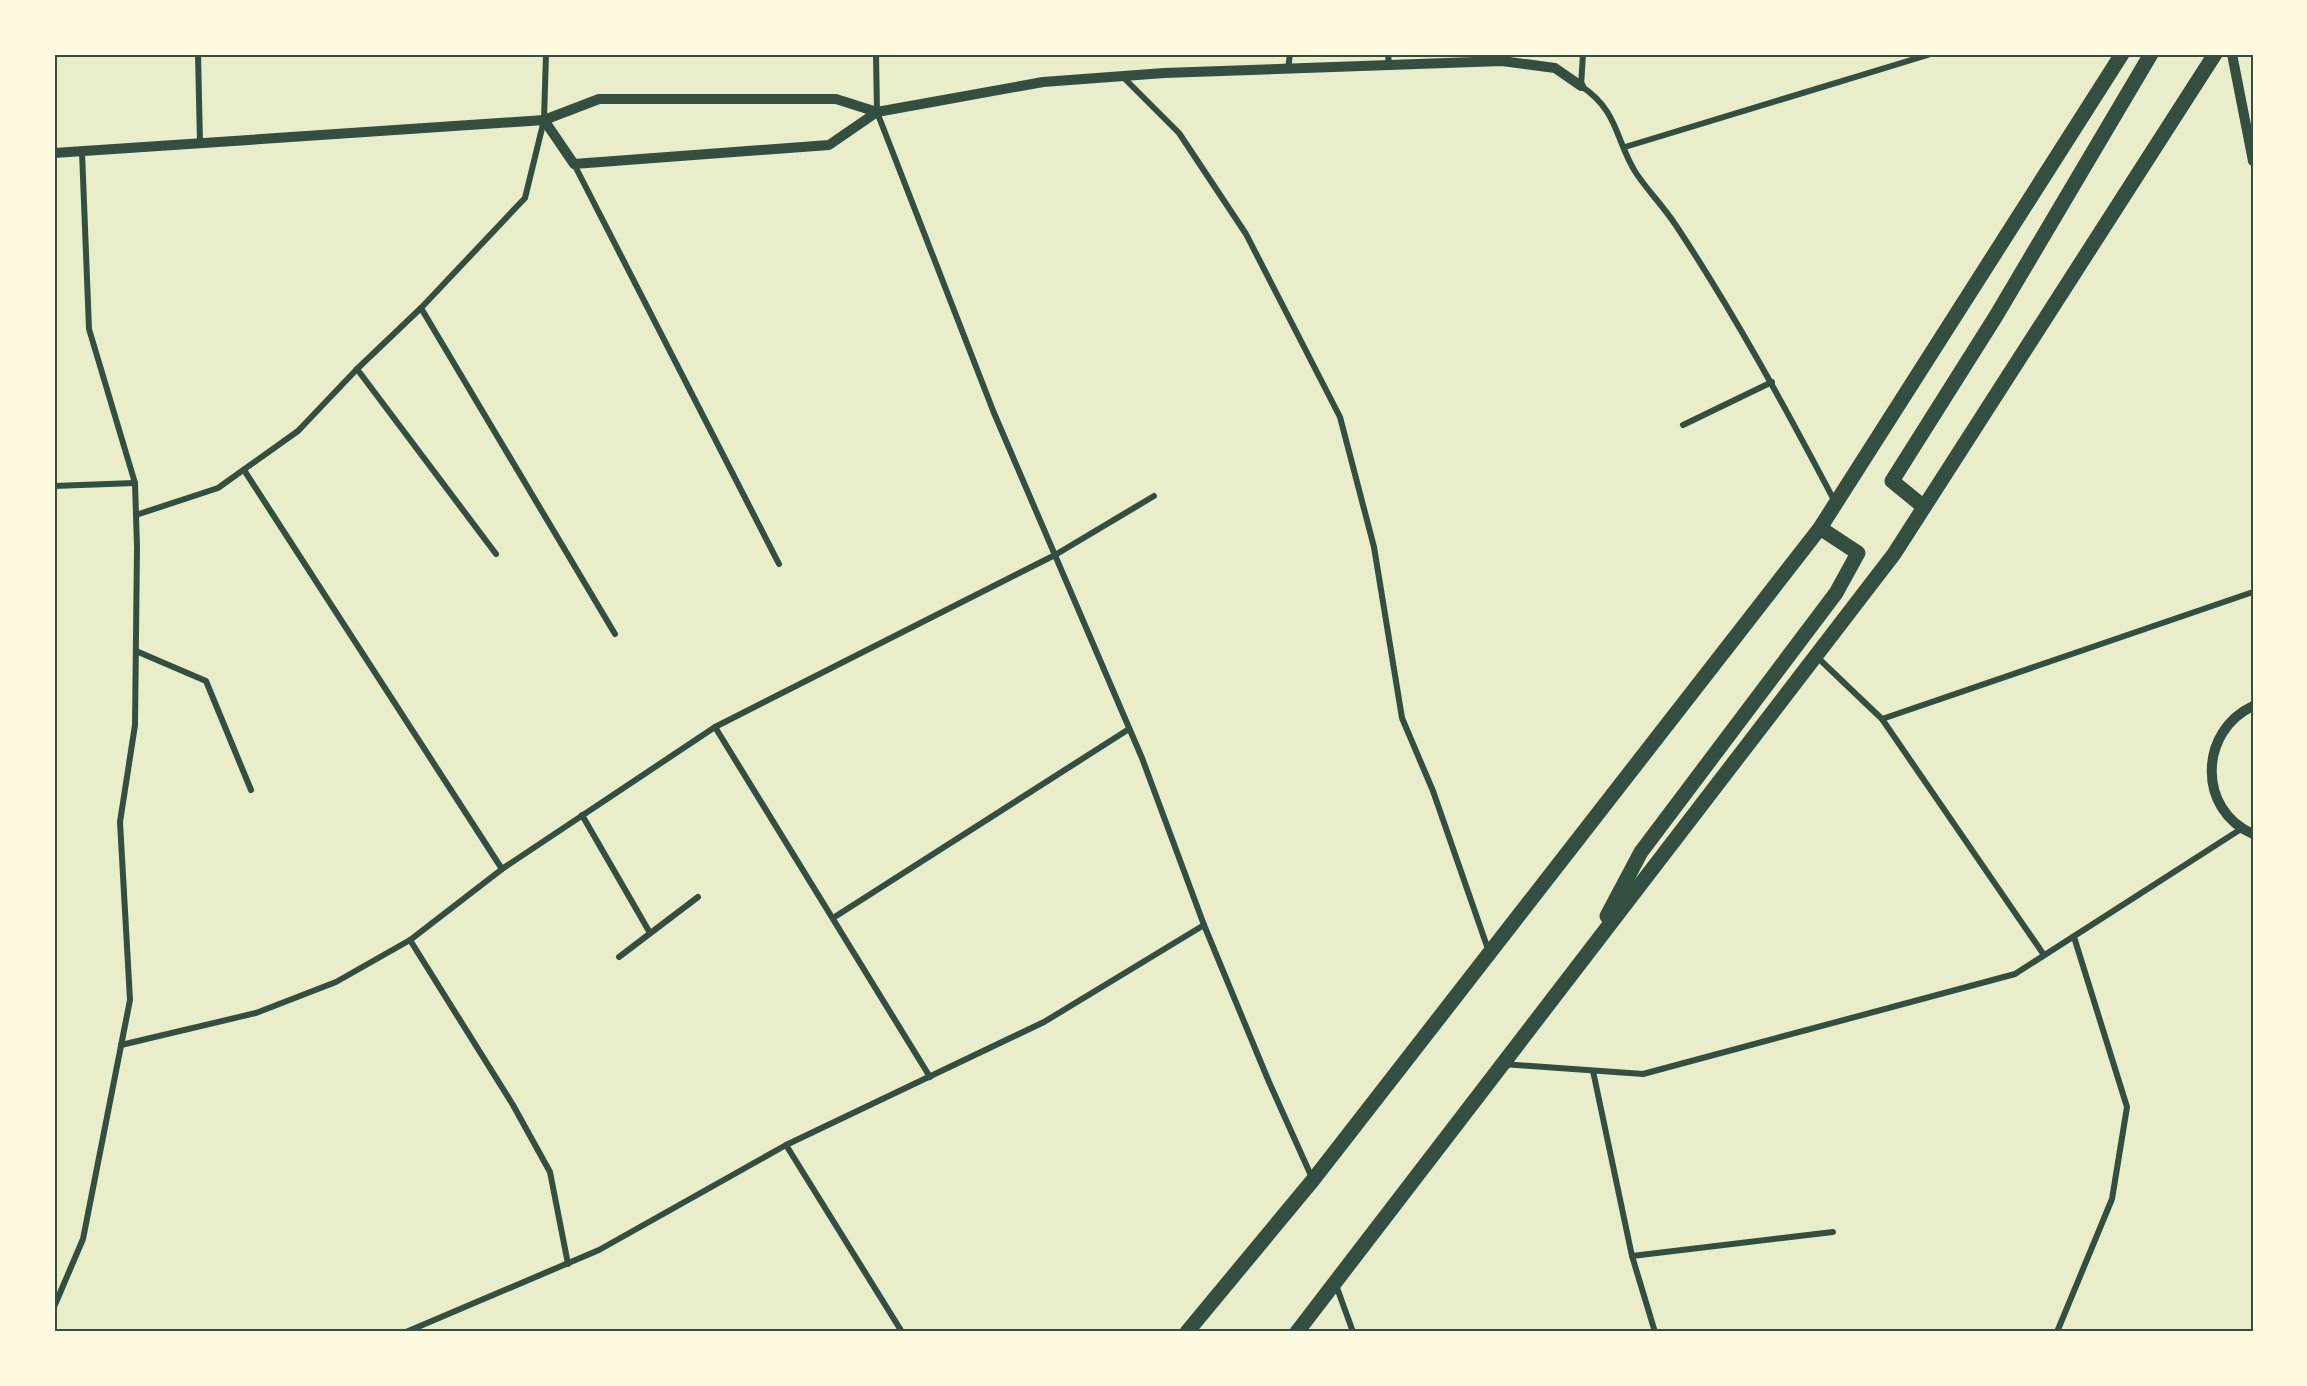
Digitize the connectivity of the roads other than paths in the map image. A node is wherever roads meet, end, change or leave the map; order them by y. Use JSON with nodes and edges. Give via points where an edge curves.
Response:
{"nodes":[{"id":1,"x":198,"y":54,"type":"edge"},
{"id":2,"x":546,"y":54,"type":"edge"},
{"id":3,"x":876,"y":54,"type":"edge"},
{"id":4,"x":1290,"y":54,"type":"edge"},
{"id":5,"x":1583,"y":54,"type":"edge"},
{"id":6,"x":1931,"y":54,"type":"edge"},
{"id":7,"x":2122,"y":54,"type":"edge"},
{"id":8,"x":2151,"y":54,"type":"edge"},
{"id":9,"x":2215,"y":54,"type":"edge"},
{"id":10,"x":2232,"y":54,"type":"edge"},
{"id":11,"x":1388,"y":60,"type":"edge"},
{"id":12,"x":1288,"y":69,"type":"junction"},
{"id":13,"x":1121,"y":76,"type":"junction"},
{"id":14,"x":1581,"y":86,"type":"junction"},
{"id":15,"x":877,"y":112,"type":"junction"},
{"id":16,"x":544,"y":120,"type":"junction"},
{"id":17,"x":200,"y":143,"type":"junction"},
{"id":18,"x":1625,"y":147,"type":"junction"},
{"id":19,"x":82,"y":152,"type":"junction"},
{"id":20,"x":54,"y":153,"type":"edge"},
{"id":21,"x":2253,"y":160,"type":"edge"},
{"id":22,"x":574,"y":164,"type":"junction"},
{"id":23,"x":421,"y":308,"type":"junction"},
{"id":24,"x":357,"y":369,"type":"junction"},
{"id":25,"x":1772,"y":382,"type":"junction"},
{"id":26,"x":1683,"y":425,"type":"dead end"},
{"id":27,"x":244,"y":470,"type":"junction"},
{"id":28,"x":135,"y":483,"type":"junction"},
{"id":29,"x":54,"y":486,"type":"edge"},
{"id":30,"x":1154,"y":496,"type":"dead end"},
{"id":31,"x":1835,"y":502,"type":"junction"},
{"id":32,"x":1924,"y":507,"type":"junction"},
{"id":33,"x":136,"y":515,"type":"junction"},
{"id":34,"x":1820,"y":528,"type":"junction"},
{"id":35,"x":496,"y":554,"type":"dead end"},
{"id":36,"x":1055,"y":555,"type":"junction"},
{"id":37,"x":779,"y":564,"type":"dead end"},
{"id":38,"x":2253,"y":592,"type":"edge"},
{"id":39,"x":615,"y":634,"type":"dead end"},
{"id":40,"x":136,"y":651,"type":"junction"},
{"id":41,"x":1816,"y":656,"type":"junction"},
{"id":42,"x":2253,"y":706,"type":"edge"},
{"id":43,"x":1882,"y":719,"type":"junction"},
{"id":44,"x":715,"y":727,"type":"junction"},
{"id":45,"x":1130,"y":729,"type":"junction"},
{"id":46,"x":251,"y":790,"type":"dead end"},
{"id":47,"x":582,"y":815,"type":"junction"},
{"id":48,"x":2241,"y":829,"type":"junction"},
{"id":49,"x":2253,"y":834,"type":"edge"},
{"id":50,"x":502,"y":869,"type":"junction"},
{"id":51,"x":698,"y":897,"type":"dead end"},
{"id":52,"x":832,"y":918,"type":"junction"},
{"id":53,"x":1204,"y":925,"type":"junction"},
{"id":54,"x":650,"y":933,"type":"junction"},
{"id":55,"x":2074,"y":937,"type":"junction"},
{"id":56,"x":410,"y":940,"type":"junction"},
{"id":57,"x":1489,"y":952,"type":"junction"},
{"id":58,"x":1588,"y":953,"type":"junction"},
{"id":59,"x":2044,"y":955,"type":"junction"},
{"id":60,"x":620,"y":957,"type":"dead end"},
{"id":61,"x":121,"y":1045,"type":"junction"},
{"id":62,"x":1502,"y":1064,"type":"junction"},
{"id":63,"x":1593,"y":1071,"type":"junction"},
{"id":64,"x":930,"y":1077,"type":"junction"},
{"id":65,"x":786,"y":1145,"type":"junction"},
{"id":66,"x":1313,"y":1180,"type":"junction"},
{"id":67,"x":1833,"y":1232,"type":"dead end"},
{"id":68,"x":1632,"y":1256,"type":"junction"},
{"id":69,"x":568,"y":1264,"type":"junction"},
{"id":70,"x":1335,"y":1282,"type":"junction"},
{"id":71,"x":54,"y":1307,"type":"edge"},
{"id":72,"x":406,"y":1332,"type":"edge"},
{"id":73,"x":902,"y":1332,"type":"edge"},
{"id":74,"x":1187,"y":1332,"type":"edge"},
{"id":75,"x":1297,"y":1332,"type":"edge"},
{"id":76,"x":1353,"y":1332,"type":"edge"},
{"id":77,"x":1655,"y":1332,"type":"edge"},
{"id":78,"x":2057,"y":1332,"type":"edge"}],
"edges":[{"from":1,"to":17,"type":"street"},
{"from":2,"to":16,"type":"street"},
{"from":3,"to":15,"type":"street"},
{"from":4,"to":12,"type":"street"},
{"from":5,"to":14,"type":"street"},
{"from":6,"to":18,"type":"street"},
{"from":7,"to":31,"type":"main road"},
{"from":8,"to":32,"type":"main road","via":[[1996,316],[1892,481]]},
{"from":9,"to":32,"type":"main road"},
{"from":10,"to":21,"type":"street"},
{"from":11,"to":12,"type":"street"},
{"from":11,"to":14,"type":"street","via":[[1502,61],[1555,68]]},
{"from":12,"to":13,"type":"street"},
{"from":13,"to":15,"type":"street","via":[[1043,82]]},
{"from":13,"to":57,"type":"street","via":[[1179,133],[1246,234],[1340,417],[1374,547],[1402,718],[1433,791]]},
{"from":14,"to":18,"type":"street","via":[[1594,94],[1615,123]]},
{"from":15,"to":16,"type":"street","via":[[836,99],[599,99]]},
{"from":15,"to":22,"type":"street","via":[[829,146]]},
{"from":15,"to":36,"type":"street","via":[[994,413]]},
{"from":16,"to":17,"type":"street"},
{"from":16,"to":22,"type":"street"},
{"from":16,"to":23,"type":"street","via":[[525,198]]},
{"from":17,"to":19,"type":"street"},
{"from":18,"to":25,"type":"street","via":[[1635,171],[1674,223]]},
{"from":19,"to":20,"type":"street"},
{"from":19,"to":28,"type":"street","via":[[89,329]]},
{"from":22,"to":37,"type":"street"},
{"from":23,"to":24,"type":"street"},
{"from":23,"to":39,"type":"street"},
{"from":24,"to":27,"type":"street","via":[[298,431]]},
{"from":24,"to":35,"type":"street"},
{"from":25,"to":26,"type":"street"},
{"from":25,"to":31,"type":"street"},
{"from":27,"to":33,"type":"street","via":[[218,488]]},
{"from":27,"to":50,"type":"street"},
{"from":28,"to":29,"type":"street"},
{"from":28,"to":33,"type":"street"},
{"from":30,"to":36,"type":"street"},
{"from":31,"to":34,"type":"main road"},
{"from":32,"to":41,"type":"main road","via":[[1894,554]]},
{"from":33,"to":40,"type":"street"},
{"from":34,"to":57,"type":"main road"},
{"from":34,"to":58,"type":"main road","via":[[1858,553],[1836,593],[1641,852]]},
{"from":36,"to":44,"type":"street"},
{"from":36,"to":45,"type":"street"},
{"from":38,"to":43,"type":"street"},
{"from":40,"to":46,"type":"street","via":[[206,681]]},
{"from":40,"to":61,"type":"street","via":[[135,725],[120,822],[130,1000]]},
{"from":41,"to":43,"type":"street"},
{"from":41,"to":58,"type":"main road"},
{"from":42,"to":48,"type":"street","via":[[2226,726],[2214,746],[2210,770],[2214,792],[2224,812]]},
{"from":43,"to":59,"type":"street"},
{"from":44,"to":47,"type":"street"},
{"from":44,"to":52,"type":"street"},
{"from":45,"to":52,"type":"street"},
{"from":45,"to":53,"type":"street"},
{"from":47,"to":50,"type":"street"},
{"from":47,"to":54,"type":"street"},
{"from":48,"to":49,"type":"street"},
{"from":48,"to":55,"type":"street"},
{"from":50,"to":56,"type":"street"},
{"from":51,"to":54,"type":"street"},
{"from":52,"to":64,"type":"street"},
{"from":53,"to":64,"type":"street","via":[[1044,1022]]},
{"from":53,"to":66,"type":"street"},
{"from":54,"to":60,"type":"street"},
{"from":55,"to":59,"type":"street"},
{"from":55,"to":78,"type":"street","via":[[2127,1107],[2112,1199]]},
{"from":56,"to":61,"type":"street","via":[[336,982],[256,1013]]},
{"from":56,"to":69,"type":"street","via":[[550,1172]]},
{"from":57,"to":66,"type":"main road"},
{"from":58,"to":62,"type":"main road"},
{"from":59,"to":63,"type":"street","via":[[2015,974],[1643,1074]]},
{"from":61,"to":71,"type":"street","via":[[83,1239]]},
{"from":62,"to":63,"type":"street"},
{"from":62,"to":70,"type":"main road"},
{"from":63,"to":68,"type":"street"},
{"from":64,"to":65,"type":"street"},
{"from":65,"to":69,"type":"street"},
{"from":65,"to":73,"type":"street"},
{"from":66,"to":74,"type":"main road"},
{"from":67,"to":68,"type":"street"},
{"from":68,"to":77,"type":"street"},
{"from":69,"to":72,"type":"street"},
{"from":70,"to":75,"type":"main road"},
{"from":70,"to":76,"type":"street"}]}
